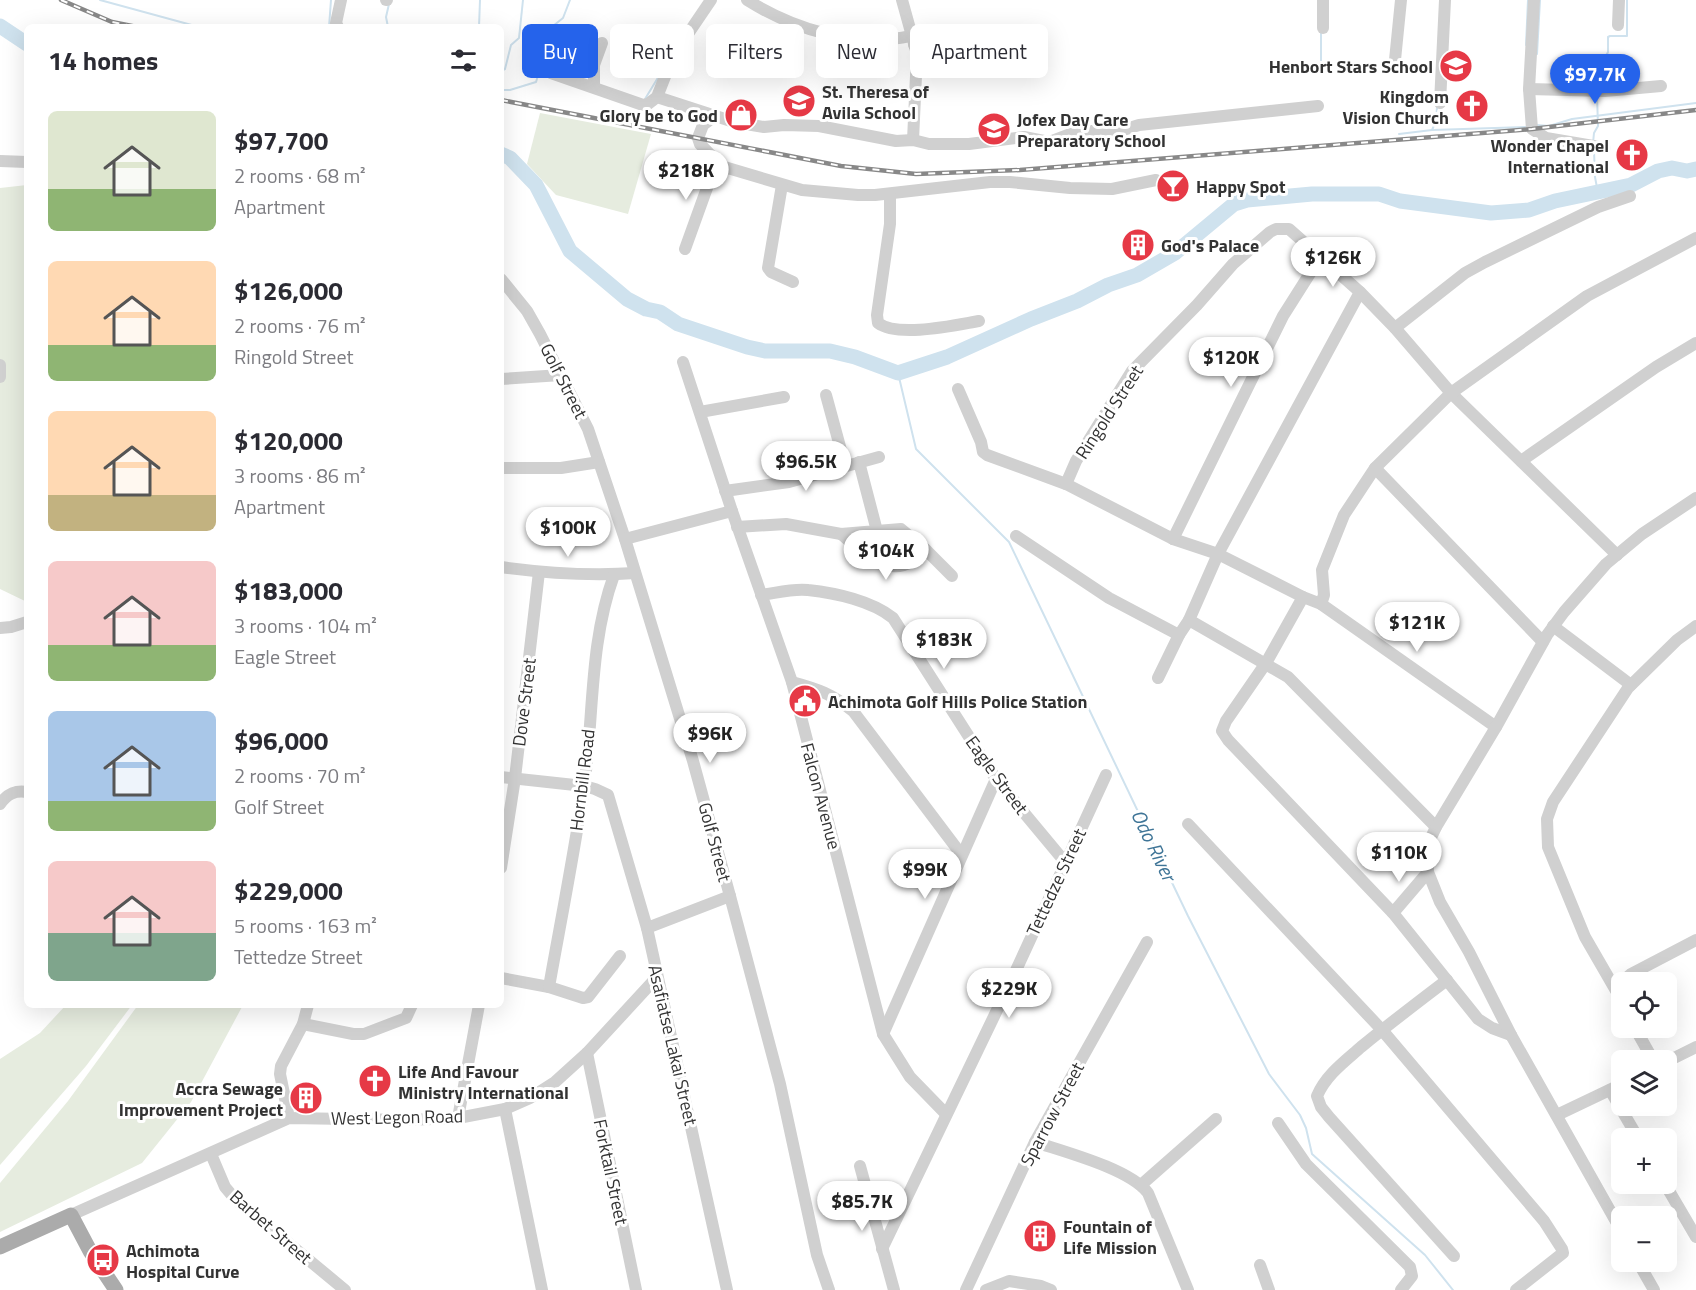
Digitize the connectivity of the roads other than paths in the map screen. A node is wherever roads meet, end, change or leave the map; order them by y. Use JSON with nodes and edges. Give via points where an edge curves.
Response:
{"nodes":[{"id":1,"x":341,"y":0,"type":"edge"},
{"id":2,"x":711,"y":0,"type":"edge"},
{"id":3,"x":747,"y":0,"type":"edge"},
{"id":4,"x":902,"y":0,"type":"edge"},
{"id":5,"x":1323,"y":0,"type":"edge"},
{"id":6,"x":1401,"y":0,"type":"edge"},
{"id":7,"x":1445,"y":0,"type":"edge"},
{"id":8,"x":1534,"y":0,"type":"edge"},
{"id":9,"x":1619,"y":0,"type":"edge"},
{"id":10,"x":336,"y":24,"type":"edge"},
{"id":11,"x":1618,"y":25,"type":"dead end"},
{"id":12,"x":1323,"y":28,"type":"dead end"},
{"id":13,"x":910,"y":29,"type":"edge"},
{"id":14,"x":910,"y":40,"type":"edge"},
{"id":15,"x":602,"y":43,"type":"dead end"},
{"id":16,"x":1395,"y":60,"type":"dead end"},
{"id":17,"x":568,"y":78,"type":"edge"},
{"id":18,"x":916,"y":78,"type":"edge"},
{"id":19,"x":594,"y":87,"type":"junction"},
{"id":20,"x":1661,"y":87,"type":"dead end"},
{"id":21,"x":1529,"y":89,"type":"junction"},
{"id":22,"x":657,"y":97,"type":"junction"},
{"id":23,"x":1440,"y":103,"type":"dead end"},
{"id":24,"x":1318,"y":106,"type":"dead end"},
{"id":25,"x":716,"y":116,"type":"junction"},
{"id":26,"x":913,"y":140,"type":"junction"},
{"id":27,"x":1605,"y":148,"type":"dead end"},
{"id":28,"x":0,"y":161,"type":"edge"},
{"id":29,"x":24,"y":162,"type":"edge"},
{"id":30,"x":716,"y":163,"type":"junction"},
{"id":31,"x":1156,"y":180,"type":"dead end"},
{"id":32,"x":782,"y":185,"type":"junction"},
{"id":33,"x":890,"y":194,"type":"junction"},
{"id":34,"x":1630,"y":196,"type":"dead end"},
{"id":35,"x":1696,"y":238,"type":"edge"},
{"id":36,"x":685,"y":249,"type":"dead end"},
{"id":37,"x":1321,"y":256,"type":"junction"},
{"id":38,"x":793,"y":282,"type":"dead end"},
{"id":39,"x":504,"y":283,"type":"edge"},
{"id":40,"x":1360,"y":292,"type":"junction"},
{"id":41,"x":979,"y":321,"type":"dead end"},
{"id":42,"x":1395,"y":328,"type":"junction"},
{"id":43,"x":1696,"y":342,"type":"edge"},
{"id":44,"x":683,"y":362,"type":"dead end"},
{"id":45,"x":0,"y":365,"type":"edge"},
{"id":46,"x":561,"y":375,"type":"junction"},
{"id":47,"x":0,"y":377,"type":"edge"},
{"id":48,"x":504,"y":379,"type":"edge"},
{"id":49,"x":958,"y":389,"type":"dead end"},
{"id":50,"x":1452,"y":393,"type":"junction"},
{"id":51,"x":826,"y":395,"type":"dead end"},
{"id":52,"x":784,"y":397,"type":"dead end"},
{"id":53,"x":700,"y":412,"type":"junction"},
{"id":54,"x":879,"y":457,"type":"dead end"},
{"id":55,"x":1521,"y":461,"type":"junction"},
{"id":56,"x":599,"y":462,"type":"junction"},
{"id":57,"x":859,"y":462,"type":"junction"},
{"id":58,"x":845,"y":465,"type":"junction"},
{"id":59,"x":504,"y":468,"type":"edge"},
{"id":60,"x":1375,"y":468,"type":"junction"},
{"id":61,"x":1066,"y":484,"type":"junction"},
{"id":62,"x":726,"y":491,"type":"junction"},
{"id":63,"x":1696,"y":498,"type":"edge"},
{"id":64,"x":732,"y":511,"type":"junction"},
{"id":65,"x":737,"y":527,"type":"junction"},
{"id":66,"x":877,"y":531,"type":"junction"},
{"id":67,"x":841,"y":534,"type":"junction"},
{"id":68,"x":1016,"y":536,"type":"dead end"},
{"id":69,"x":625,"y":538,"type":"junction"},
{"id":70,"x":1173,"y":539,"type":"junction"},
{"id":71,"x":925,"y":549,"type":"junction"},
{"id":72,"x":1218,"y":554,"type":"junction"},
{"id":73,"x":1617,"y":555,"type":"junction"},
{"id":74,"x":504,"y":567,"type":"edge"},
{"id":75,"x":539,"y":572,"type":"junction"},
{"id":76,"x":635,"y":573,"type":"junction"},
{"id":77,"x":614,"y":575,"type":"junction"},
{"id":78,"x":952,"y":576,"type":"dead end"},
{"id":79,"x":761,"y":595,"type":"junction"},
{"id":80,"x":1303,"y":597,"type":"junction"},
{"id":81,"x":1321,"y":604,"type":"junction"},
{"id":82,"x":1189,"y":620,"type":"junction"},
{"id":83,"x":24,"y":622,"type":"edge"},
{"id":84,"x":1553,"y":626,"type":"junction"},
{"id":85,"x":1696,"y":626,"type":"edge"},
{"id":86,"x":0,"y":628,"type":"edge"},
{"id":87,"x":1179,"y":635,"type":"junction"},
{"id":88,"x":1543,"y":642,"type":"junction"},
{"id":89,"x":1266,"y":663,"type":"junction"},
{"id":90,"x":1158,"y":678,"type":"dead end"},
{"id":91,"x":792,"y":682,"type":"junction"},
{"id":92,"x":1631,"y":685,"type":"junction"},
{"id":93,"x":1496,"y":727,"type":"junction"},
{"id":94,"x":1106,"y":775,"type":"dead end"},
{"id":95,"x":504,"y":777,"type":"edge"},
{"id":96,"x":515,"y":778,"type":"junction"},
{"id":97,"x":996,"y":779,"type":"junction"},
{"id":98,"x":584,"y":786,"type":"junction"},
{"id":99,"x":24,"y":792,"type":"edge"},
{"id":100,"x":0,"y":804,"type":"edge"},
{"id":101,"x":1188,"y":824,"type":"dead end"},
{"id":102,"x":1436,"y":827,"type":"junction"},
{"id":103,"x":504,"y":849,"type":"edge"},
{"id":104,"x":961,"y":854,"type":"junction"},
{"id":105,"x":1065,"y":862,"type":"junction"},
{"id":106,"x":1428,"y":872,"type":"junction"},
{"id":107,"x":730,"y":896,"type":"junction"},
{"id":108,"x":1393,"y":913,"type":"junction"},
{"id":109,"x":647,"y":928,"type":"junction"},
{"id":110,"x":1696,"y":940,"type":"edge"},
{"id":111,"x":1147,"y":942,"type":"dead end"},
{"id":112,"x":620,"y":956,"type":"dead end"},
{"id":113,"x":1635,"y":972,"type":"edge"},
{"id":114,"x":657,"y":977,"type":"junction"},
{"id":115,"x":504,"y":979,"type":"edge"},
{"id":116,"x":1447,"y":980,"type":"junction"},
{"id":117,"x":1611,"y":981,"type":"edge"},
{"id":118,"x":549,"y":987,"type":"junction"},
{"id":119,"x":307,"y":1008,"type":"edge"},
{"id":120,"x":411,"y":1008,"type":"edge"},
{"id":121,"x":478,"y":1008,"type":"edge"},
{"id":122,"x":303,"y":1023,"type":"junction"},
{"id":123,"x":1382,"y":1030,"type":"junction"},
{"id":124,"x":884,"y":1034,"type":"junction"},
{"id":125,"x":1511,"y":1035,"type":"junction"},
{"id":126,"x":1696,"y":1047,"type":"edge"},
{"id":127,"x":587,"y":1053,"type":"junction"},
{"id":128,"x":1677,"y":1056,"type":"edge"},
{"id":129,"x":1610,"y":1090,"type":"joint"},
{"id":130,"x":505,"y":1109,"type":"junction"},
{"id":131,"x":946,"y":1114,"type":"junction"},
{"id":132,"x":1557,"y":1115,"type":"junction"},
{"id":133,"x":289,"y":1118,"type":"junction"},
{"id":134,"x":458,"y":1118,"type":"junction"},
{"id":135,"x":1216,"y":1119,"type":"dead end"},
{"id":136,"x":1278,"y":1123,"type":"dead end"},
{"id":137,"x":1632,"y":1128,"type":"edge"},
{"id":138,"x":1035,"y":1142,"type":"junction"},
{"id":139,"x":211,"y":1154,"type":"junction"},
{"id":140,"x":860,"y":1166,"type":"dead end"},
{"id":141,"x":1141,"y":1185,"type":"junction"},
{"id":142,"x":1671,"y":1194,"type":"edge"},
{"id":143,"x":1611,"y":1212,"type":"edge"},
{"id":144,"x":71,"y":1215,"type":"junction"},
{"id":145,"x":1696,"y":1237,"type":"edge"},
{"id":146,"x":0,"y":1246,"type":"edge"},
{"id":147,"x":882,"y":1249,"type":"junction"},
{"id":148,"x":1454,"y":1256,"type":"dead end"},
{"id":149,"x":1260,"y":1265,"type":"dead end"},
{"id":150,"x":1644,"y":1272,"type":"edge"},
{"id":151,"x":116,"y":1290,"type":"edge"},
{"id":152,"x":345,"y":1290,"type":"edge"},
{"id":153,"x":542,"y":1290,"type":"edge"},
{"id":154,"x":636,"y":1290,"type":"edge"},
{"id":155,"x":727,"y":1290,"type":"edge"},
{"id":156,"x":829,"y":1290,"type":"edge"},
{"id":157,"x":894,"y":1290,"type":"edge"},
{"id":158,"x":966,"y":1290,"type":"edge"},
{"id":159,"x":986,"y":1290,"type":"edge"},
{"id":160,"x":1051,"y":1290,"type":"edge"},
{"id":161,"x":1188,"y":1290,"type":"edge"},
{"id":162,"x":1269,"y":1290,"type":"edge"},
{"id":163,"x":1401,"y":1290,"type":"edge"},
{"id":164,"x":1516,"y":1290,"type":"edge"},
{"id":165,"x":1654,"y":1290,"type":"edge"}],
"edges":[{"from":1,"to":10,"type":"street"},
{"from":2,"to":22,"type":"street","via":[[674,56]]},
{"from":3,"to":14,"type":"street","via":[[782,19],[843,38]]},
{"from":4,"to":13,"type":"street"},
{"from":5,"to":12,"type":"street"},
{"from":6,"to":16,"type":"street"},
{"from":7,"to":23,"type":"street"},
{"from":8,"to":21,"type":"street"},
{"from":9,"to":11,"type":"street"},
{"from":15,"to":19,"type":"street","via":[[594,65]]},
{"from":17,"to":19,"type":"street"},
{"from":18,"to":26,"type":"street"},
{"from":19,"to":22,"type":"street","via":[[643,105]]},
{"from":20,"to":21,"type":"street"},
{"from":21,"to":27,"type":"street","via":[[1532,129],[1545,138]]},
{"from":22,"to":25,"type":"street"},
{"from":24,"to":26,"type":"street","via":[[1139,125],[1120,131],[1086,131],[1050,142],[1024,137],[969,144]]},
{"from":25,"to":26,"type":"street","via":[[764,128],[819,126],[896,141]]},
{"from":25,"to":30,"type":"street","via":[[703,125],[698,138]]},
{"from":28,"to":29,"type":"street"},
{"from":30,"to":32,"type":"street"},
{"from":30,"to":36,"type":"street"},
{"from":31,"to":33,"type":"street","via":[[1112,189],[990,182]]},
{"from":32,"to":33,"type":"street","via":[[858,195]]},
{"from":32,"to":38,"type":"street","via":[[768,268]]},
{"from":33,"to":41,"type":"street","via":[[879,323],[891,328],[921,329]]},
{"from":34,"to":42,"type":"street","via":[[1598,207],[1465,273]]},
{"from":35,"to":50,"type":"street","via":[[1587,296]]},
{"from":37,"to":40,"type":"street","name":"Ringold Street"},
{"from":37,"to":61,"type":"street","name":"Ringold Street","via":[[1283,228],[1270,232],[1233,264],[1132,372],[1076,461]]},
{"from":37,"to":70,"type":"street","via":[[1283,316]]},
{"from":39,"to":46,"type":"street","name":"Golf Street","via":[[531,319]]},
{"from":40,"to":42,"type":"street","name":"Ringold Street"},
{"from":40,"to":72,"type":"street"},
{"from":42,"to":50,"type":"street","name":"Ringold Street"},
{"from":43,"to":55,"type":"street"},
{"from":44,"to":53,"type":"street","name":"Falcon Avenue"},
{"from":45,"to":47,"type":"street"},
{"from":46,"to":48,"type":"street"},
{"from":46,"to":56,"type":"street","name":"Golf Street","via":[[588,429]]},
{"from":49,"to":61,"type":"street","via":[[983,452]]},
{"from":50,"to":55,"type":"street","name":"Ringold Street"},
{"from":50,"to":60,"type":"street"},
{"from":51,"to":58,"type":"street"},
{"from":52,"to":53,"type":"street"},
{"from":53,"to":62,"type":"street","name":"Falcon Avenue"},
{"from":54,"to":57,"type":"street"},
{"from":55,"to":73,"type":"street","name":"Ringold Street"},
{"from":56,"to":59,"type":"street","via":[[561,468]]},
{"from":56,"to":69,"type":"street","name":"Golf Street"},
{"from":57,"to":58,"type":"street"},
{"from":57,"to":66,"type":"street"},
{"from":58,"to":62,"type":"street","via":[[789,482]]},
{"from":60,"to":81,"type":"street","via":[[1344,514],[1325,559]]},
{"from":60,"to":88,"type":"street"},
{"from":61,"to":70,"type":"street"},
{"from":62,"to":64,"type":"street","name":"Falcon Avenue"},
{"from":63,"to":73,"type":"street"},
{"from":64,"to":65,"type":"street","name":"Falcon Avenue"},
{"from":64,"to":69,"type":"street"},
{"from":65,"to":67,"type":"street","via":[[786,524]]},
{"from":65,"to":79,"type":"street","name":"Falcon Avenue"},
{"from":66,"to":67,"type":"street"},
{"from":66,"to":71,"type":"street","via":[[901,529]]},
{"from":67,"to":71,"type":"street","via":[[888,566],[911,562]]},
{"from":68,"to":87,"type":"street","via":[[1109,598]]},
{"from":69,"to":76,"type":"street","name":"Golf Street"},
{"from":70,"to":72,"type":"street"},
{"from":71,"to":78,"type":"street"},
{"from":72,"to":80,"type":"street"},
{"from":72,"to":82,"type":"street"},
{"from":73,"to":84,"type":"street"},
{"from":74,"to":75,"type":"street"},
{"from":75,"to":77,"type":"street"},
{"from":75,"to":96,"type":"street","name":"Dove Street"},
{"from":76,"to":77,"type":"street"},
{"from":76,"to":107,"type":"street","name":"Golf Street"},
{"from":77,"to":98,"type":"street","name":"Hornbill Road","via":[[595,649]]},
{"from":79,"to":91,"type":"street","name":"Falcon Avenue"},
{"from":79,"to":97,"type":"street","name":"Eagle Street","via":[[807,589],[860,601],[893,618]]},
{"from":80,"to":81,"type":"street"},
{"from":80,"to":89,"type":"street"},
{"from":81,"to":93,"type":"street"},
{"from":82,"to":87,"type":"street"},
{"from":82,"to":89,"type":"street"},
{"from":83,"to":86,"type":"street"},
{"from":84,"to":88,"type":"street"},
{"from":84,"to":92,"type":"street"},
{"from":85,"to":92,"type":"street"},
{"from":87,"to":90,"type":"street"},
{"from":88,"to":93,"type":"street"},
{"from":89,"to":102,"type":"street","via":[[1288,677]]},
{"from":89,"to":108,"type":"street","via":[[1222,731]]},
{"from":91,"to":104,"type":"street","via":[[823,691],[853,711]]},
{"from":91,"to":124,"type":"street","name":"Falcon Avenue"},
{"from":92,"to":117,"type":"street","via":[[1553,802],[1547,819],[1548,847],[1585,937]]},
{"from":93,"to":102,"type":"street"},
{"from":94,"to":105,"type":"street","name":"Tettedze Street"},
{"from":95,"to":96,"type":"street"},
{"from":96,"to":98,"type":"street"},
{"from":96,"to":103,"type":"street","name":"Dove Street"},
{"from":97,"to":104,"type":"street"},
{"from":97,"to":105,"type":"street","name":"Eagle Street"},
{"from":98,"to":109,"type":"street","name":"Asafiatse Lakai Street","via":[[608,795]]},
{"from":98,"to":118,"type":"street","name":"Hornbill Road"},
{"from":99,"to":100,"type":"street","via":[[11,793]]},
{"from":101,"to":123,"type":"street"},
{"from":102,"to":106,"type":"street","via":[[1428,844]]},
{"from":104,"to":124,"type":"street"},
{"from":105,"to":131,"type":"street","name":"Tettedze Street"},
{"from":106,"to":108,"type":"street"},
{"from":106,"to":125,"type":"street"},
{"from":107,"to":109,"type":"street"},
{"from":107,"to":156,"type":"street","name":"Golf Street","via":[[780,1084],[817,1255]]},
{"from":108,"to":116,"type":"street"},
{"from":109,"to":114,"type":"street","name":"Asafiatse Lakai Street"},
{"from":110,"to":113,"type":"street"},
{"from":111,"to":138,"type":"street","name":"Sparrow Street"},
{"from":112,"to":118,"type":"street","via":[[588,997]]},
{"from":114,"to":127,"type":"street","name":"West Legon Road"},
{"from":114,"to":155,"type":"street","name":"Asafiatse Lakai Street"},
{"from":115,"to":118,"type":"street"},
{"from":116,"to":123,"type":"street"},
{"from":116,"to":125,"type":"street","via":[[1478,1019]]},
{"from":119,"to":122,"type":"street"},
{"from":120,"to":122,"type":"street","via":[[406,1018],[364,1034]]},
{"from":121,"to":134,"type":"street"},
{"from":122,"to":133,"type":"street","via":[[281,1066]]},
{"from":123,"to":148,"type":"street","via":[[1334,1070],[1317,1096],[1325,1112]]},
{"from":123,"to":164,"type":"street","via":[[1544,1221],[1562,1249],[1560,1256]]},
{"from":124,"to":131,"type":"street","name":"Falcon Avenue","via":[[910,1077]]},
{"from":125,"to":132,"type":"street"},
{"from":126,"to":128,"type":"street"},
{"from":127,"to":130,"type":"street","name":"West Legon Road","via":[[555,1082]]},
{"from":127,"to":154,"type":"street","name":"Forktail Street"},
{"from":129,"to":132,"type":"street"},
{"from":129,"to":137,"type":"street"},
{"from":130,"to":134,"type":"street","name":"West Legon Road"},
{"from":130,"to":153,"type":"street"},
{"from":131,"to":147,"type":"street","name":"Tettedze Street"},
{"from":132,"to":143,"type":"street"},
{"from":133,"to":134,"type":"street","name":"West Legon Road"},
{"from":133,"to":139,"type":"street","name":"West Legon Road"},
{"from":135,"to":141,"type":"street"},
{"from":136,"to":163,"type":"street","via":[[1306,1164],[1410,1267],[1412,1276]]},
{"from":138,"to":141,"type":"street","via":[[1094,1161]]},
{"from":138,"to":158,"type":"street","name":"Sparrow Street"},
{"from":139,"to":144,"type":"street","name":"West Legon Road"},
{"from":139,"to":152,"type":"street","name":"Barbet Street","via":[[225,1187],[235,1198]]},
{"from":140,"to":147,"type":"street"},
{"from":141,"to":161,"type":"street","via":[[1148,1193]]},
{"from":142,"to":145,"type":"street"},
{"from":144,"to":146,"type":"main road"},
{"from":144,"to":151,"type":"main road"},
{"from":147,"to":157,"type":"street"},
{"from":149,"to":162,"type":"street"},
{"from":150,"to":165,"type":"street"},
{"from":159,"to":160,"type":"street","via":[[1009,1281]]}]}
